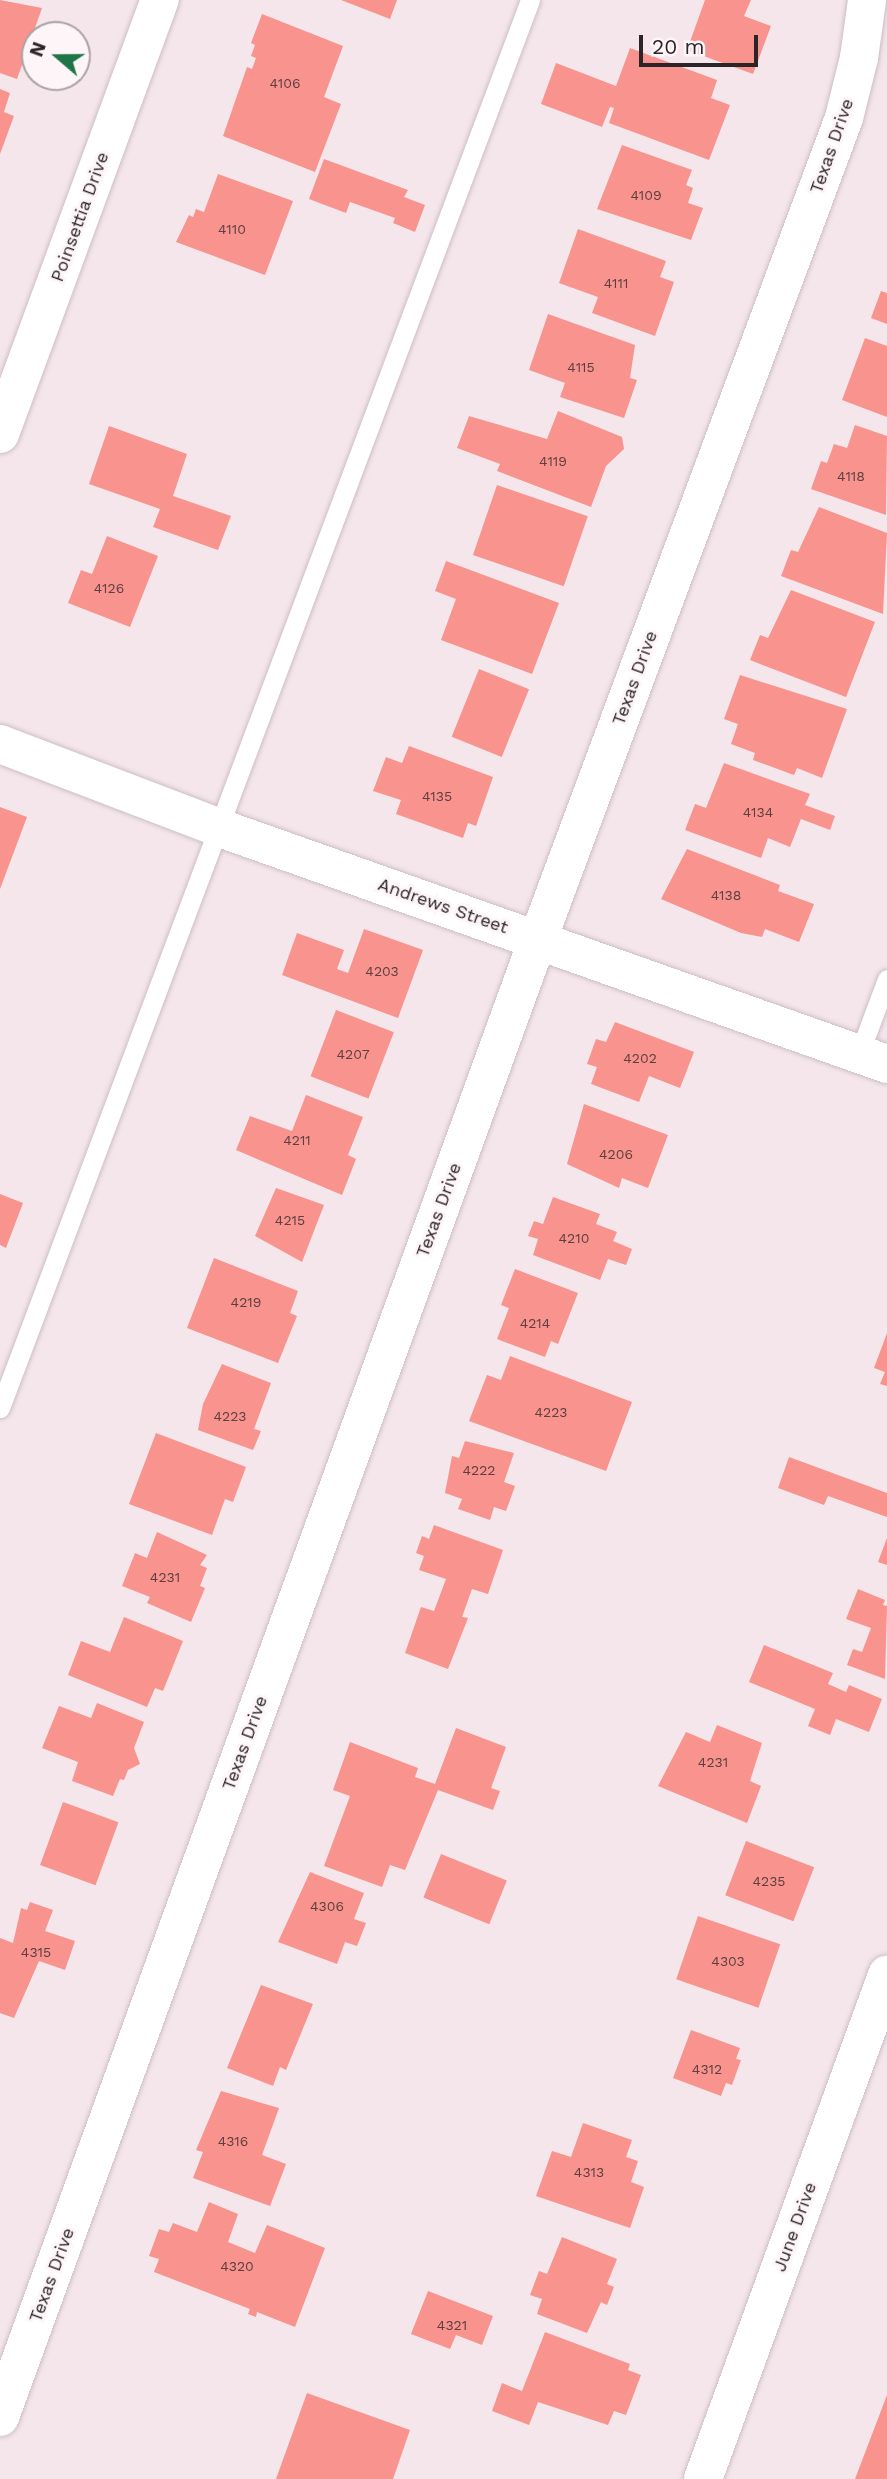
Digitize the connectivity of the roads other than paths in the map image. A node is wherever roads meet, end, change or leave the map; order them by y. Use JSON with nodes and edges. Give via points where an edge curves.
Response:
{"nodes":[{"id":1,"x":160,"y":0,"type":"edge"},
{"id":2,"x":530,"y":0,"type":"edge"},
{"id":3,"x":867,"y":0,"type":"edge"},
{"id":4,"x":0,"y":434,"type":"edge"},
{"id":5,"x":0,"y":744,"type":"edge"},
{"id":6,"x":217,"y":827,"type":"junction"},
{"id":7,"x":538,"y":939,"type":"junction"},
{"id":8,"x":887,"y":979,"type":"edge"},
{"id":9,"x":873,"y":1059,"type":"edge"},
{"id":10,"x":0,"y":1408,"type":"edge"},
{"id":11,"x":887,"y":1975,"type":"edge"},
{"id":12,"x":0,"y":2417,"type":"edge"},
{"id":13,"x":704,"y":2479,"type":"edge"}],
"edges":[{"from":1,"to":4,"type":"street","name":"Poinsettia Drive"},
{"from":2,"to":6,"type":"lane"},
{"from":3,"to":7,"type":"street","name":"Texas Drive","via":[[844,118]]},
{"from":5,"to":6,"type":"street","name":"Andrews Street"},
{"from":6,"to":7,"type":"street","name":"Andrews Street"},
{"from":6,"to":10,"type":"lane"},
{"from":7,"to":9,"type":"street","name":"Andrews Street"},
{"from":7,"to":12,"type":"street","name":"Texas Drive"},
{"from":8,"to":9,"type":"lane"},
{"from":11,"to":13,"type":"street","name":"June Drive"}]}
